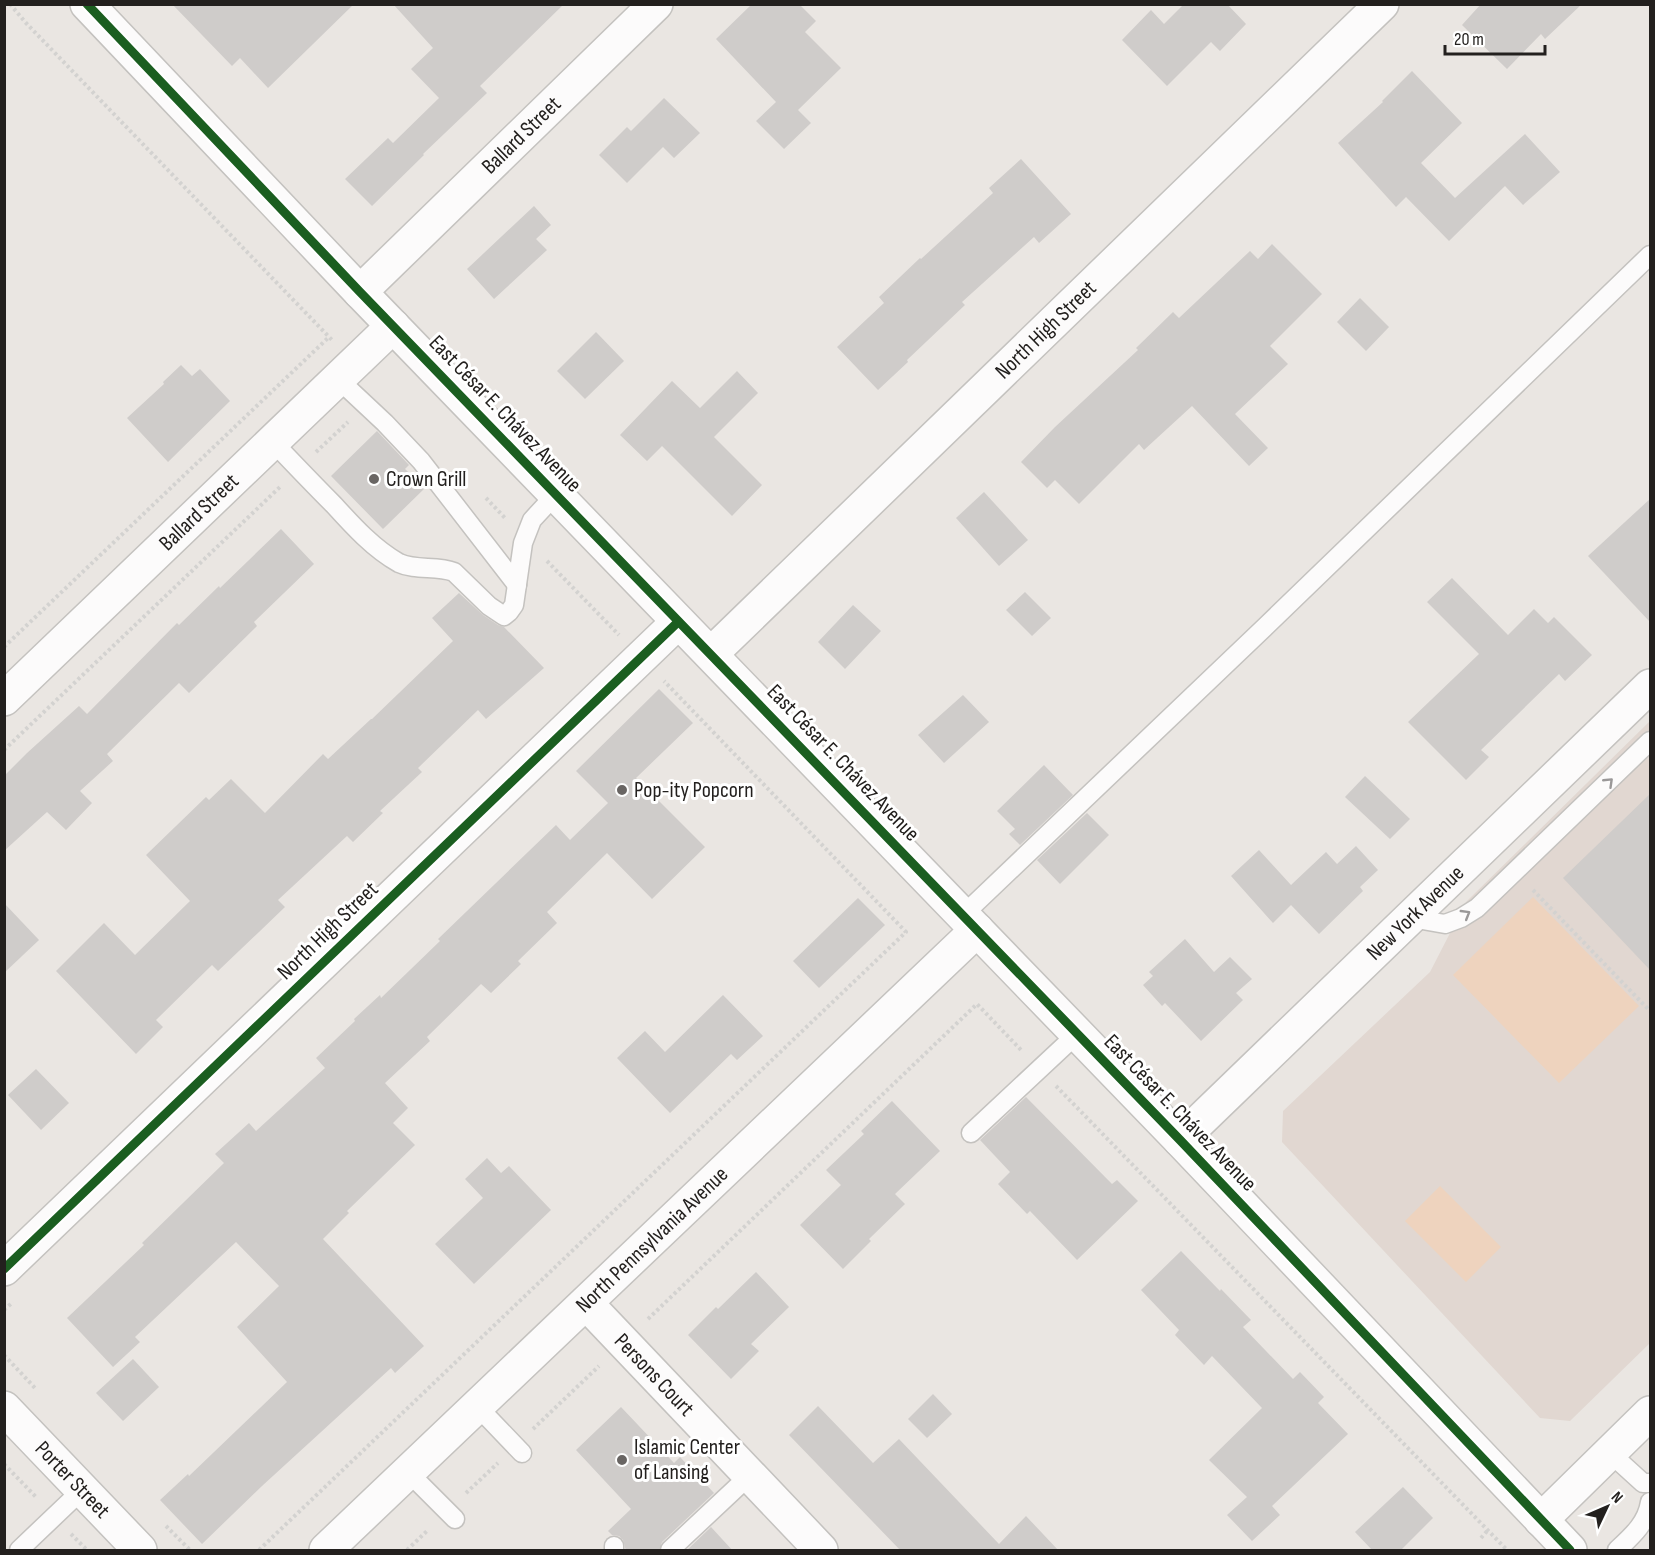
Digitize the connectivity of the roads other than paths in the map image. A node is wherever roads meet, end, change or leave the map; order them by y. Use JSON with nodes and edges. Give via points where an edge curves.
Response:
{"nodes":[{"id":1,"x":656,"y":4,"type":"edge"},
{"id":2,"x":1382,"y":4,"type":"edge"},
{"id":3,"x":91,"y":6,"type":"edge"},
{"id":4,"x":1650,"y":255,"type":"edge"},
{"id":5,"x":360,"y":292,"type":"junction"},
{"id":6,"x":393,"y":327,"type":"junction"},
{"id":7,"x":338,"y":379,"type":"junction"},
{"id":8,"x":273,"y":442,"type":"junction"},
{"id":9,"x":556,"y":494,"type":"junction"},
{"id":10,"x":517,"y":585,"type":"junction"},
{"id":11,"x":678,"y":622,"type":"junction"},
{"id":12,"x":711,"y":654,"type":"junction"},
{"id":13,"x":1650,"y":686,"type":"edge"},
{"id":14,"x":4,"y":699,"type":"edge"},
{"id":15,"x":1650,"y":741,"type":"edge"},
{"id":16,"x":1410,"y":918,"type":"junction"},
{"id":17,"x":969,"y":923,"type":"junction"},
{"id":18,"x":1077,"y":1034,"type":"junction"},
{"id":19,"x":971,"y":1133,"type":"dead end"},
{"id":20,"x":1180,"y":1140,"type":"junction"},
{"id":21,"x":4,"y":1269,"type":"edge"},
{"id":22,"x":586,"y":1303,"type":"junction"},
{"id":23,"x":477,"y":1406,"type":"junction"},
{"id":24,"x":4,"y":1408,"type":"edge"},
{"id":25,"x":1650,"y":1413,"type":"edge"},
{"id":26,"x":519,"y":1450,"type":"road end"},
{"id":27,"x":1610,"y":1453,"type":"junction"},
{"id":28,"x":408,"y":1472,"type":"junction"},
{"id":29,"x":750,"y":1475,"type":"junction"},
{"id":30,"x":1650,"y":1483,"type":"edge"},
{"id":31,"x":82,"y":1490,"type":"junction"},
{"id":32,"x":1650,"y":1511,"type":"edge"},
{"id":33,"x":451,"y":1515,"type":"road end"},
{"id":34,"x":1541,"y":1520,"type":"junction"},
{"id":35,"x":19,"y":1551,"type":"edge"},
{"id":36,"x":140,"y":1551,"type":"edge"},
{"id":37,"x":326,"y":1551,"type":"edge"},
{"id":38,"x":670,"y":1551,"type":"edge"},
{"id":39,"x":821,"y":1551,"type":"edge"},
{"id":40,"x":1570,"y":1551,"type":"edge"},
{"id":41,"x":1617,"y":1551,"type":"edge"}],
"edges":[{"from":1,"to":5,"type":"street","name":"Ballard Street"},
{"from":2,"to":12,"type":"street","name":"North High Street"},
{"from":3,"to":5,"type":"street","name":"East César E. Chávez Avenue"},
{"from":4,"to":17,"type":"lane","via":[[1282,610]]},
{"from":5,"to":6,"type":"street","name":"East César E. Chávez Avenue"},
{"from":6,"to":7,"type":"street","name":"Ballard Street"},
{"from":6,"to":9,"type":"street","name":"East César E. Chávez Avenue"},
{"from":7,"to":8,"type":"street","name":"Ballard Street"},
{"from":7,"to":10,"type":"lane","via":[[421,461]]},
{"from":8,"to":10,"type":"lane","via":[[378,550],[402,564],[454,572],[504,616],[514,605]]},
{"from":8,"to":14,"type":"street","name":"Ballard Street"},
{"from":9,"to":10,"type":"lane","via":[[532,520],[523,543]]},
{"from":9,"to":11,"type":"street","name":"East César E. Chávez Avenue"},
{"from":11,"to":12,"type":"street","name":"East César E. Chávez Avenue"},
{"from":11,"to":21,"type":"street","name":"North High Street"},
{"from":12,"to":17,"type":"street","name":"East César E. Chávez Avenue"},
{"from":13,"to":16,"type":"street","name":"New York Avenue"},
{"from":16,"to":15,"type":"lane","one_way":true,"via":[[1445,924],[1477,908]]},
{"from":16,"to":20,"type":"street","name":"New York Avenue"},
{"from":17,"to":18,"type":"street","name":"East César E. Chávez Avenue"},
{"from":17,"to":22,"type":"street","name":"North Pennsylvania Avenue"},
{"from":18,"to":19,"type":"lane"},
{"from":18,"to":20,"type":"street","name":"East César E. Chávez Avenue"},
{"from":20,"to":34,"type":"street","name":"East César E. Chávez Avenue"},
{"from":22,"to":23,"type":"street","name":"North Pennsylvania Avenue"},
{"from":22,"to":29,"type":"street","name":"Persons Court"},
{"from":23,"to":26,"type":"lane"},
{"from":23,"to":28,"type":"street","name":"North Pennsylvania Avenue"},
{"from":24,"to":31,"type":"street","name":"Porter Street"},
{"from":25,"to":27,"type":"street"},
{"from":27,"to":30,"type":"lane","via":[[1643,1483]]},
{"from":27,"to":34,"type":"street"},
{"from":28,"to":33,"type":"lane"},
{"from":28,"to":37,"type":"street","name":"North Pennsylvania Avenue"},
{"from":29,"to":38,"type":"lane"},
{"from":29,"to":39,"type":"street","name":"Persons Court"},
{"from":31,"to":35,"type":"lane"},
{"from":31,"to":36,"type":"street","name":"Porter Street"},
{"from":32,"to":41,"type":"lane"},
{"from":34,"to":40,"type":"street","name":"East César E. Chávez Avenue"}]}
